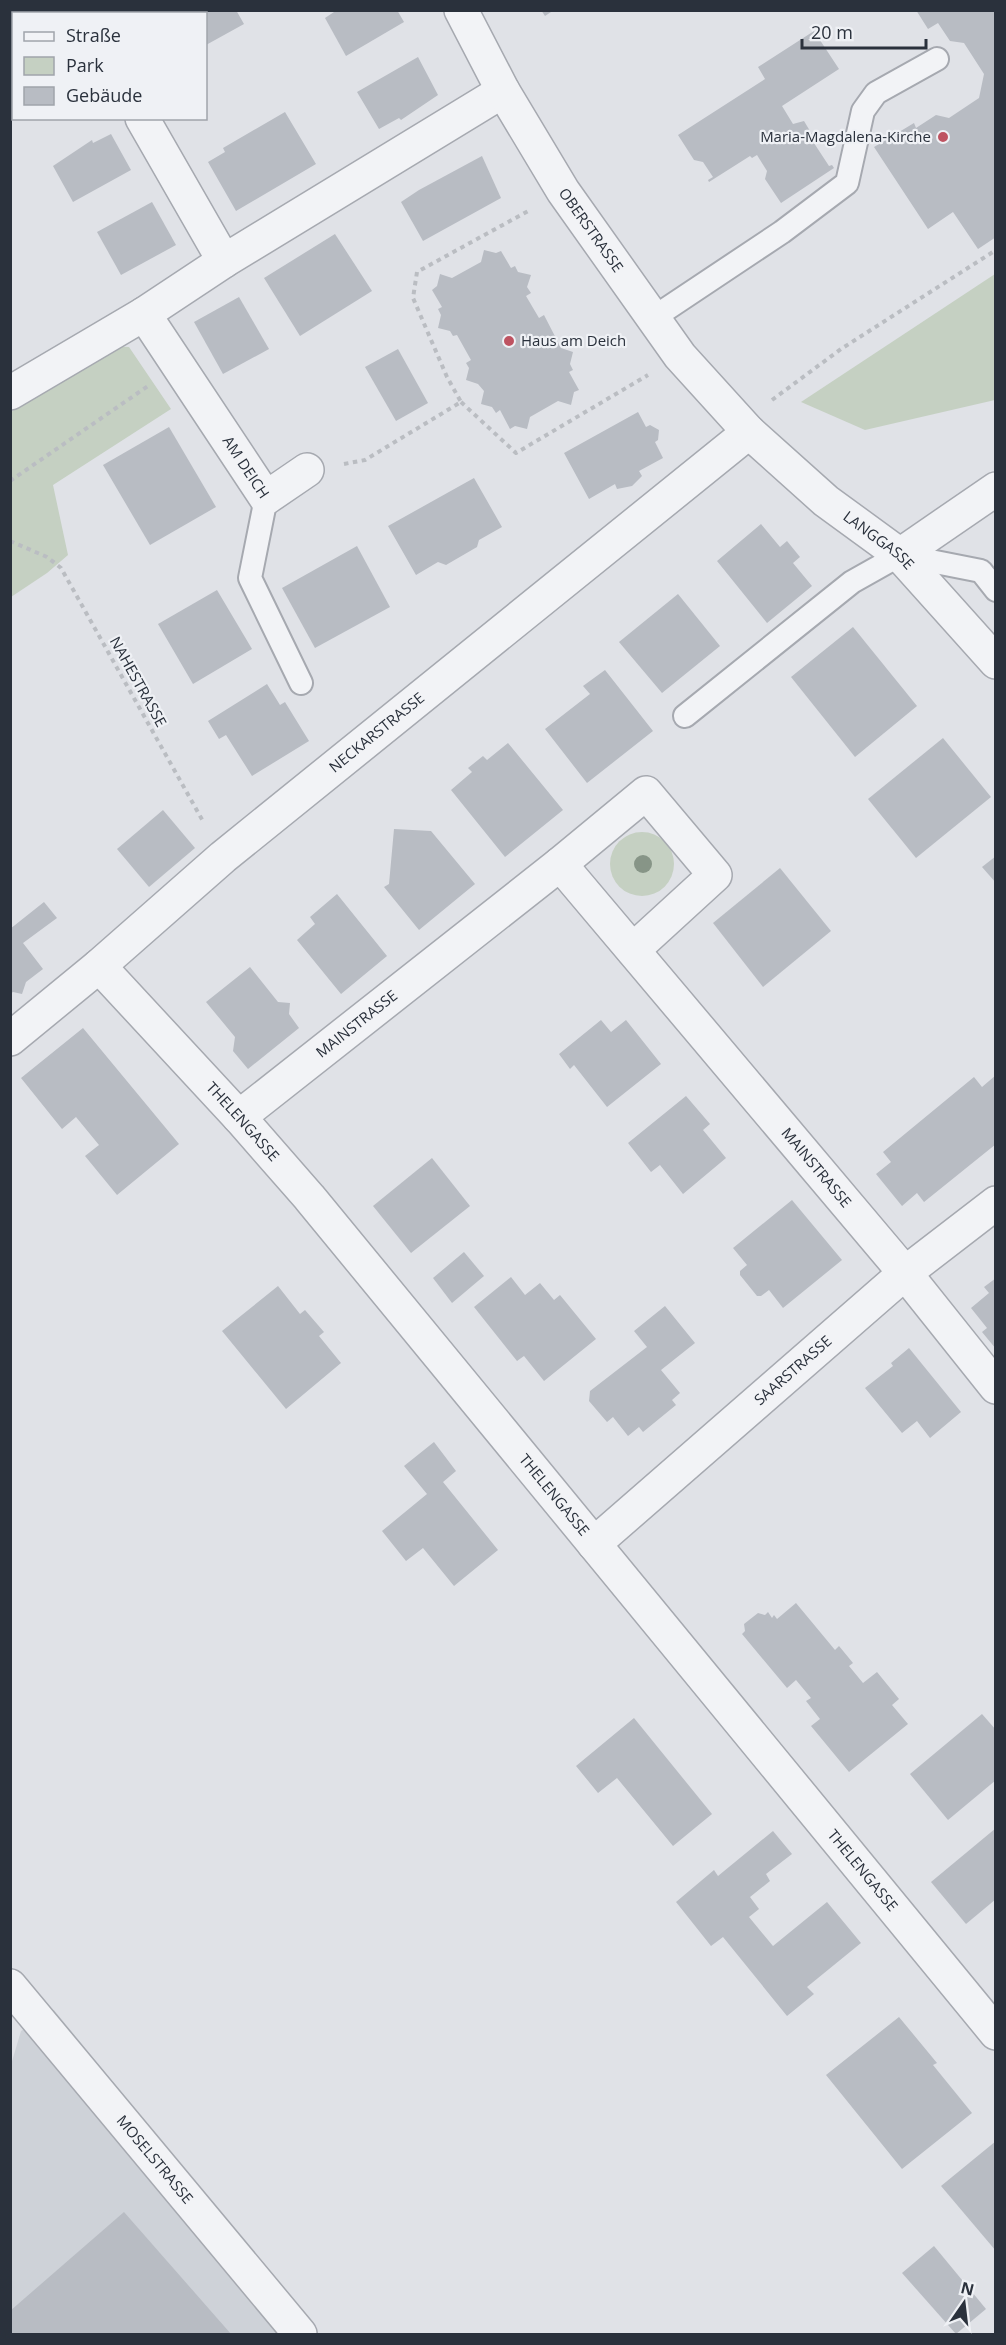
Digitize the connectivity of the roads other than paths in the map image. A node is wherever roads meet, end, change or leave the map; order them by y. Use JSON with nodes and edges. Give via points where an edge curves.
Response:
{"nodes":[{"id":1,"x":461,"y":10,"type":"edge"},
{"id":2,"x":937,"y":59,"type":"dead end"},
{"id":3,"x":503,"y":91,"type":"junction"},
{"id":4,"x":143,"y":120,"type":"edge"},
{"id":5,"x":224,"y":261,"type":"junction"},
{"id":6,"x":144,"y":314,"type":"junction"},
{"id":7,"x":653,"y":318,"type":"junction"},
{"id":8,"x":10,"y":393,"type":"edge"},
{"id":9,"x":745,"y":428,"type":"junction"},
{"id":10,"x":307,"y":470,"type":"road end"},
{"id":11,"x":996,"y":489,"type":"edge"},
{"id":12,"x":266,"y":498,"type":"junction"},
{"id":13,"x":900,"y":555,"type":"junction"},
{"id":14,"x":996,"y":590,"type":"edge"},
{"id":15,"x":996,"y":662,"type":"edge"},
{"id":16,"x":301,"y":683,"type":"dead end"},
{"id":17,"x":685,"y":717,"type":"dead end"},
{"id":18,"x":560,"y":864,"type":"junction"},
{"id":19,"x":633,"y":950,"type":"junction"},
{"id":20,"x":99,"y":966,"type":"junction"},
{"id":21,"x":10,"y":1039,"type":"edge"},
{"id":22,"x":239,"y":1117,"type":"junction"},
{"id":23,"x":996,"y":1203,"type":"edge"},
{"id":24,"x":905,"y":1273,"type":"junction"},
{"id":25,"x":996,"y":1387,"type":"edge"},
{"id":26,"x":594,"y":1544,"type":"junction"},
{"id":27,"x":10,"y":1986,"type":"edge"},
{"id":28,"x":996,"y":2033,"type":"edge"},
{"id":29,"x":300,"y":2334,"type":"edge"}],
"edges":[{"from":1,"to":3,"type":"street","name":"OBERSTRASSE"},
{"from":2,"to":7,"type":"lane","via":[[876,93],[863,111],[846,183],[782,232]]},
{"from":3,"to":5,"type":"street"},
{"from":3,"to":7,"type":"street","name":"OBERSTRASSE","via":[[563,191]]},
{"from":4,"to":5,"type":"street"},
{"from":5,"to":6,"type":"street"},
{"from":6,"to":8,"type":"street"},
{"from":6,"to":12,"type":"street","name":"AM DEICH"},
{"from":7,"to":9,"type":"street","name":"OBERSTRASSE","via":[[680,356]]},
{"from":9,"to":13,"type":"street","name":"LANGGASSE","via":[[826,501]]},
{"from":9,"to":20,"type":"street","name":"NECKARSTRASSE","via":[[223,857]]},
{"from":10,"to":12,"type":"street","name":"AM DEICH"},
{"from":11,"to":13,"type":"street"},
{"from":12,"to":16,"type":"lane","via":[[250,579]]},
{"from":13,"to":14,"type":"lane","via":[[981,572]]},
{"from":13,"to":15,"type":"street","name":"LANGGASSE"},
{"from":13,"to":17,"type":"lane","via":[[852,582]]},
{"from":18,"to":19,"type":"street","name":"MAINSTRASSE"},
{"from":18,"to":19,"type":"street","name":"MAINSTRASSE","via":[[646,793],[715,874]]},
{"from":18,"to":22,"type":"street","name":"MAINSTRASSE"},
{"from":19,"to":24,"type":"street","name":"MAINSTRASSE"},
{"from":20,"to":21,"type":"street","name":"NECKARSTRASSE"},
{"from":20,"to":22,"type":"street","name":"THELENGASSE"},
{"from":22,"to":26,"type":"street","name":"THELENGASSE","via":[[317,1206]]},
{"from":23,"to":24,"type":"street","name":"SAARSTRASSE"},
{"from":24,"to":25,"type":"street","name":"MAINSTRASSE"},
{"from":24,"to":26,"type":"street","name":"SAARSTRASSE"},
{"from":26,"to":28,"type":"street","name":"THELENGASSE"},
{"from":27,"to":29,"type":"street","name":"MOSELSTRASSE"}]}
